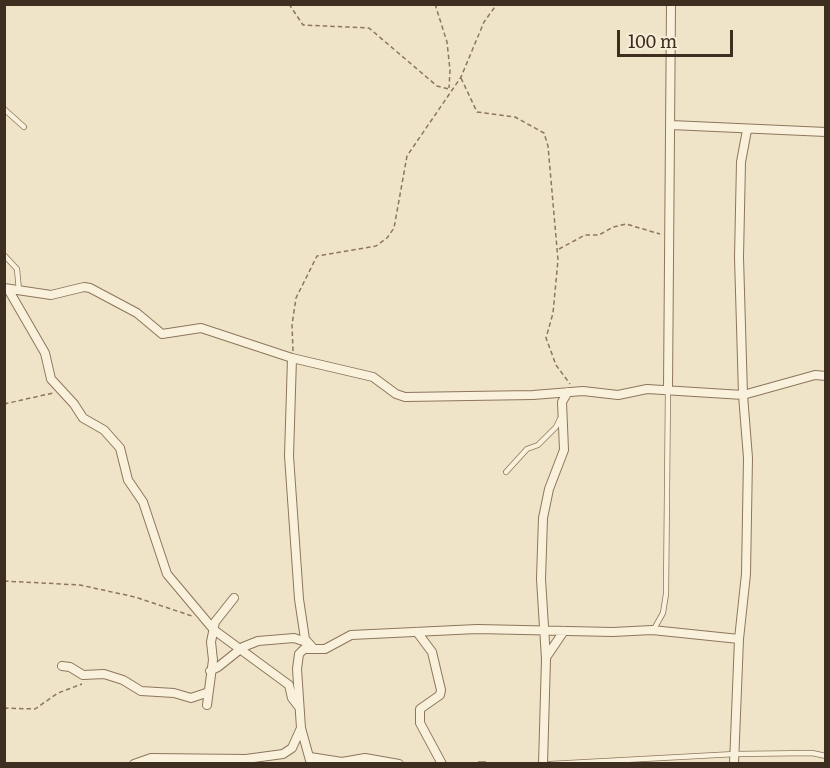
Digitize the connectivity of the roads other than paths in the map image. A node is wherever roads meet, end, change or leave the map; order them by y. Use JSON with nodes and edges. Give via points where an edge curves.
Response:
{"nodes":[{"id":1,"x":671,"y":5,"type":"edge"},
{"id":2,"x":4,"y":109,"type":"edge"},
{"id":3,"x":671,"y":125,"type":"junction"},
{"id":4,"x":24,"y":127,"type":"dead end"},
{"id":5,"x":747,"y":130,"type":"junction"},
{"id":6,"x":825,"y":132,"type":"edge"},
{"id":7,"x":4,"y":255,"type":"edge"},
{"id":8,"x":6,"y":288,"type":"edge"},
{"id":9,"x":19,"y":291,"type":"junction"},
{"id":10,"x":292,"y":358,"type":"junction"},
{"id":11,"x":825,"y":376,"type":"edge"},
{"id":12,"x":668,"y":389,"type":"junction"},
{"id":13,"x":572,"y":392,"type":"junction"},
{"id":14,"x":743,"y":395,"type":"junction"},
{"id":15,"x":562,"y":407,"type":"junction"},
{"id":16,"x":506,"y":472,"type":"dead end"},
{"id":17,"x":234,"y":598,"type":"dead end"},
{"id":18,"x":214,"y":628,"type":"junction"},
{"id":19,"x":545,"y":630,"type":"junction"},
{"id":20,"x":652,"y":630,"type":"junction"},
{"id":21,"x":564,"y":631,"type":"junction"},
{"id":22,"x":417,"y":632,"type":"junction"},
{"id":23,"x":739,"y":639,"type":"junction"},
{"id":24,"x":310,"y":645,"type":"junction"},
{"id":25,"x":239,"y":650,"type":"junction"},
{"id":26,"x":546,"y":659,"type":"junction"},
{"id":27,"x":62,"y":666,"type":"dead end"},
{"id":28,"x":210,"y":670,"type":"junction"},
{"id":29,"x":206,"y":693,"type":"junction"},
{"id":30,"x":207,"y":705,"type":"dead end"},
{"id":31,"x":299,"y":707,"type":"junction"},
{"id":32,"x":301,"y":728,"type":"junction"},
{"id":33,"x":825,"y":756,"type":"edge"},
{"id":34,"x":734,"y":759,"type":"edge"},
{"id":35,"x":310,"y":760,"type":"edge"},
{"id":36,"x":442,"y":763,"type":"edge"},
{"id":37,"x":134,"y":764,"type":"edge"},
{"id":38,"x":399,"y":764,"type":"edge"},
{"id":39,"x":431,"y":764,"type":"edge"},
{"id":40,"x":451,"y":764,"type":"edge"},
{"id":41,"x":543,"y":764,"type":"edge"},
{"id":42,"x":550,"y":764,"type":"edge"}],
"edges":[{"from":1,"to":3,"type":"street"},
{"from":2,"to":4,"type":"lane"},
{"from":3,"to":5,"type":"street"},
{"from":3,"to":12,"type":"street"},
{"from":5,"to":6,"type":"street"},
{"from":5,"to":14,"type":"street","via":[[741,162],[739,257]]},
{"from":7,"to":9,"type":"lane","via":[[17,269]]},
{"from":8,"to":9,"type":"street"},
{"from":8,"to":18,"type":"street","via":[[45,353],[51,379],[83,418],[105,430],[120,448],[129,480],[143,502],[161,562],[201,617]]},
{"from":9,"to":10,"type":"street","via":[[51,295],[84,286],[137,312],[162,334],[201,328]]},
{"from":10,"to":13,"type":"street","via":[[373,377],[405,397]]},
{"from":10,"to":24,"type":"street","via":[[290,470],[299,606]]},
{"from":11,"to":14,"type":"street","via":[[815,375]]},
{"from":12,"to":13,"type":"street","via":[[618,395]]},
{"from":12,"to":14,"type":"street"},
{"from":12,"to":20,"type":"lane","via":[[666,594],[659,622]]},
{"from":13,"to":15,"type":"street","via":[[563,398]]},
{"from":14,"to":23,"type":"street","via":[[748,458],[746,574]]},
{"from":15,"to":16,"type":"lane","via":[[556,427]]},
{"from":15,"to":19,"type":"street","via":[[564,450],[543,518],[541,579]]},
{"from":17,"to":18,"type":"street","via":[[219,615]]},
{"from":18,"to":25,"type":"street"},
{"from":18,"to":28,"type":"street"},
{"from":19,"to":21,"type":"street"},
{"from":19,"to":22,"type":"street"},
{"from":19,"to":26,"type":"street"},
{"from":20,"to":21,"type":"street"},
{"from":20,"to":23,"type":"street"},
{"from":21,"to":26,"type":"street"},
{"from":22,"to":24,"type":"street","via":[[351,634],[325,649]]},
{"from":22,"to":36,"type":"street","via":[[432,652],[441,690],[440,695],[420,709],[420,723]]},
{"from":23,"to":34,"type":"street"},
{"from":24,"to":25,"type":"street","via":[[294,638],[263,639]]},
{"from":24,"to":31,"type":"street","via":[[298,654]]},
{"from":25,"to":28,"type":"street"},
{"from":25,"to":31,"type":"street","via":[[289,685]]},
{"from":26,"to":41,"type":"street"},
{"from":27,"to":29,"type":"street","via":[[83,675],[105,674],[141,691],[190,698]]},
{"from":28,"to":29,"type":"street"},
{"from":29,"to":30,"type":"street"},
{"from":31,"to":32,"type":"street"},
{"from":32,"to":35,"type":"street"},
{"from":32,"to":37,"type":"street","via":[[292,748],[283,754],[246,759],[151,758]]},
{"from":33,"to":34,"type":"lane","via":[[812,753]]},
{"from":34,"to":42,"type":"lane"},
{"from":35,"to":38,"type":"street","via":[[342,762],[364,758]]},
{"from":36,"to":39,"type":"street"},
{"from":36,"to":40,"type":"lane"}]}
